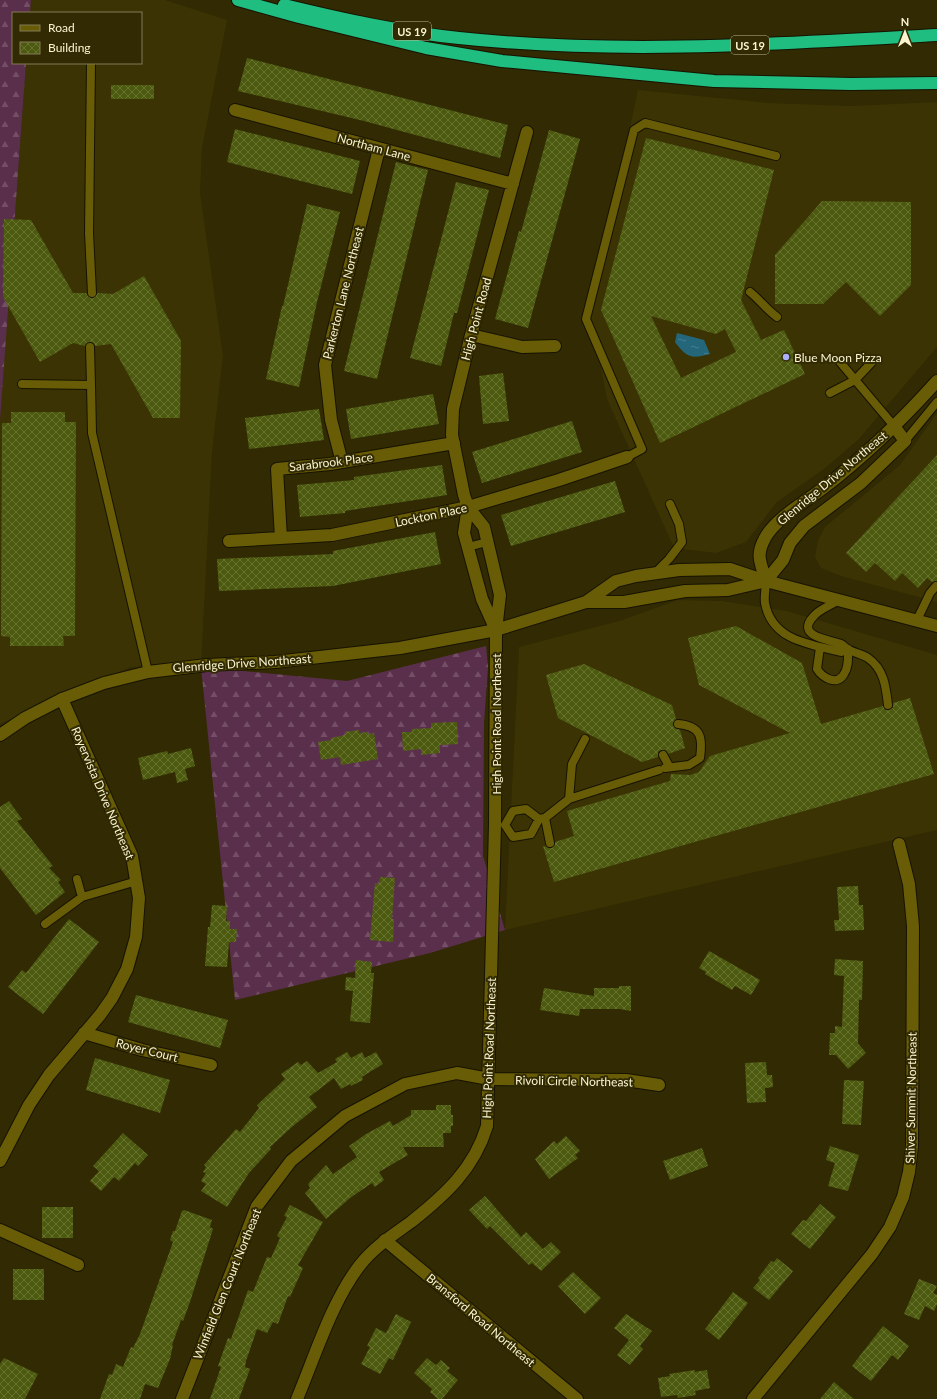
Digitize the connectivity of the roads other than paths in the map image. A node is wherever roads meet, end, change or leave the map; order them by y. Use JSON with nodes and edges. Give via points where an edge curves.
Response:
{"nodes":[{"id":1,"x":238,"y":0,"type":"edge"},
{"id":2,"x":263,"y":0,"type":"edge"},
{"id":3,"x":937,"y":35,"type":"edge"},
{"id":4,"x":91,"y":64,"type":"dead end"},
{"id":5,"x":937,"y":83,"type":"edge"},
{"id":6,"x":235,"y":110,"type":"dead end"},
{"id":7,"x":527,"y":132,"type":"dead end"},
{"id":8,"x":379,"y":149,"type":"junction"},
{"id":9,"x":776,"y":156,"type":"dead end"},
{"id":10,"x":513,"y":184,"type":"junction"},
{"id":11,"x":750,"y":292,"type":"dead end"},
{"id":12,"x":92,"y":293,"type":"dead end"},
{"id":13,"x":777,"y":317,"type":"dead end"},
{"id":14,"x":471,"y":335,"type":"junction"},
{"id":15,"x":555,"y":346,"type":"dead end"},
{"id":16,"x":90,"y":347,"type":"dead end"},
{"id":17,"x":840,"y":362,"type":"dead end"},
{"id":18,"x":872,"y":362,"type":"dead end"},
{"id":19,"x":854,"y":380,"type":"junction"},
{"id":20,"x":937,"y":381,"type":"edge"},
{"id":21,"x":22,"y":384,"type":"dead end"},
{"id":22,"x":91,"y":385,"type":"junction"},
{"id":23,"x":830,"y":393,"type":"dead end"},
{"id":24,"x":937,"y":402,"type":"edge"},
{"id":25,"x":894,"y":426,"type":"junction"},
{"id":26,"x":905,"y":441,"type":"junction"},
{"id":27,"x":454,"y":444,"type":"junction"},
{"id":28,"x":626,"y":457,"type":"joint"},
{"id":29,"x":342,"y":462,"type":"junction"},
{"id":30,"x":670,"y":504,"type":"dead end"},
{"id":31,"x":468,"y":508,"type":"junction"},
{"id":32,"x":281,"y":538,"type":"junction"},
{"id":33,"x":228,"y":541,"type":"dead end"},
{"id":34,"x":487,"y":542,"type":"junction"},
{"id":35,"x":468,"y":547,"type":"junction"},
{"id":36,"x":656,"y":572,"type":"junction"},
{"id":37,"x":766,"y":581,"type":"junction"},
{"id":38,"x":936,"y":586,"type":"edge"},
{"id":39,"x":839,"y":600,"type":"junction"},
{"id":40,"x":586,"y":602,"type":"junction"},
{"id":41,"x":917,"y":620,"type":"junction"},
{"id":42,"x":937,"y":626,"type":"edge"},
{"id":43,"x":496,"y":630,"type":"junction"},
{"id":44,"x":820,"y":647,"type":"junction"},
{"id":45,"x":848,"y":649,"type":"junction"},
{"id":46,"x":148,"y":672,"type":"junction"},
{"id":47,"x":62,"y":699,"type":"junction"},
{"id":48,"x":888,"y":705,"type":"dead end"},
{"id":49,"x":678,"y":724,"type":"dead end"},
{"id":50,"x":0,"y":735,"type":"edge"},
{"id":51,"x":585,"y":738,"type":"dead end"},
{"id":52,"x":663,"y":755,"type":"dead end"},
{"id":53,"x":664,"y":768,"type":"junction"},
{"id":54,"x":569,"y":798,"type":"junction"},
{"id":55,"x":542,"y":818,"type":"junction"},
{"id":56,"x":500,"y":825,"type":"junction"},
{"id":57,"x":550,"y":843,"type":"dead end"},
{"id":58,"x":899,"y":844,"type":"dead end"},
{"id":59,"x":77,"y":879,"type":"dead end"},
{"id":60,"x":137,"y":881,"type":"junction"},
{"id":61,"x":82,"y":897,"type":"junction"},
{"id":62,"x":45,"y":924,"type":"dead end"},
{"id":63,"x":84,"y":1032,"type":"junction"},
{"id":64,"x":211,"y":1065,"type":"dead end"},
{"id":65,"x":489,"y":1079,"type":"junction"},
{"id":66,"x":659,"y":1085,"type":"dead end"},
{"id":67,"x":0,"y":1161,"type":"edge"},
{"id":68,"x":0,"y":1230,"type":"edge"},
{"id":69,"x":385,"y":1240,"type":"junction"},
{"id":70,"x":78,"y":1265,"type":"dead end"},
{"id":71,"x":182,"y":1399,"type":"edge"},
{"id":72,"x":297,"y":1399,"type":"edge"},
{"id":73,"x":577,"y":1399,"type":"edge"},
{"id":74,"x":753,"y":1399,"type":"edge"}],
"edges":[{"from":1,"to":5,"type":"highway","via":[[419,46],[510,62],[714,81]]},
{"from":2,"to":3,"type":"highway","number":"US 19","via":[[361,23],[458,38],[563,46],[709,46]]},
{"from":4,"to":12,"type":"lane","via":[[89,233]]},
{"from":6,"to":8,"type":"street","name":"Northam Lane"},
{"from":7,"to":10,"type":"street","name":"High Point Road"},
{"from":8,"to":10,"type":"street","name":"Northam Lane"},
{"from":8,"to":29,"type":"street","name":"Parkerton Lane Northeast","via":[[325,365],[331,420]]},
{"from":9,"to":28,"type":"lane","via":[[645,123],[634,130],[586,319],[642,449]]},
{"from":10,"to":14,"type":"street","name":"High Point Road"},
{"from":11,"to":13,"type":"lane","via":[[758,298],[764,308]]},
{"from":14,"to":15,"type":"street","via":[[522,347]]},
{"from":14,"to":27,"type":"street","name":"High Point Road","via":[[453,409]]},
{"from":16,"to":22,"type":"lane"},
{"from":17,"to":19,"type":"lane"},
{"from":18,"to":19,"type":"lane"},
{"from":19,"to":23,"type":"lane"},
{"from":19,"to":25,"type":"lane"},
{"from":20,"to":25,"type":"street","name":"Glenridge Drive Northeast"},
{"from":21,"to":22,"type":"lane"},
{"from":22,"to":46,"type":"lane","via":[[92,432]]},
{"from":24,"to":26,"type":"lane"},
{"from":25,"to":26,"type":"street"},
{"from":25,"to":37,"type":"street","name":"Glenridge Drive Northeast","via":[[822,489],[786,515],[765,537],[758,554]]},
{"from":26,"to":37,"type":"street","name":"Glenridge Drive Northeast","via":[[861,483],[804,526],[790,543],[783,560]]},
{"from":27,"to":29,"type":"street","name":"Sarabrook Place"},
{"from":27,"to":31,"type":"street","name":"High Point Road"},
{"from":28,"to":31,"type":"street","name":"Lockton Place"},
{"from":29,"to":32,"type":"street","name":"Sarabrook Place","via":[[278,469]]},
{"from":30,"to":36,"type":"lane","via":[[679,524],[682,542]]},
{"from":31,"to":32,"type":"street","name":"Lockton Place","via":[[332,535]]},
{"from":31,"to":34,"type":"street","name":"High Point Road","via":[[484,527]]},
{"from":31,"to":35,"type":"street","name":"High Point Road","via":[[464,533]]},
{"from":32,"to":33,"type":"street","name":"Lockton Place"},
{"from":34,"to":35,"type":"lane"},
{"from":34,"to":43,"type":"street","name":"High Point Road","via":[[500,595]]},
{"from":35,"to":43,"type":"street","name":"High Point Road","via":[[482,599]]},
{"from":36,"to":37,"type":"street","via":[[730,569]]},
{"from":36,"to":40,"type":"street","via":[[616,581]]},
{"from":37,"to":39,"type":"street"},
{"from":37,"to":40,"type":"street","via":[[728,590],[685,591],[624,602]]},
{"from":37,"to":44,"type":"lane","via":[[766,603],[775,627],[795,640]]},
{"from":38,"to":41,"type":"lane"},
{"from":39,"to":41,"type":"street"},
{"from":39,"to":45,"type":"lane","via":[[814,615],[809,629],[816,637],[843,644]]},
{"from":40,"to":43,"type":"street","name":"Glenridge Drive Northeast"},
{"from":41,"to":42,"type":"street"},
{"from":43,"to":46,"type":"street","name":"Glenridge Drive Northeast","via":[[407,647],[350,654]]},
{"from":43,"to":56,"type":"street","name":"High Point Road Northeast"},
{"from":44,"to":45,"type":"lane","via":[[841,652]]},
{"from":44,"to":45,"type":"lane","via":[[817,668],[822,676],[838,680],[847,669]]},
{"from":45,"to":48,"type":"lane","via":[[868,657],[883,675]]},
{"from":46,"to":47,"type":"street","name":"Glenridge Drive Northeast","via":[[104,683]]},
{"from":47,"to":50,"type":"street","name":"Glenridge Drive Northeast","via":[[24,718]]},
{"from":47,"to":60,"type":"street","name":"Royervista Drive Northeast","via":[[124,836],[132,856]]},
{"from":49,"to":53,"type":"lane","via":[[689,725],[698,731],[702,743],[700,758],[689,765]]},
{"from":51,"to":54,"type":"lane","via":[[572,764]]},
{"from":52,"to":53,"type":"lane"},
{"from":53,"to":54,"type":"lane"},
{"from":54,"to":55,"type":"lane"},
{"from":55,"to":56,"type":"lane","via":[[526,809],[514,811]]},
{"from":55,"to":56,"type":"lane","via":[[531,834],[514,837]]},
{"from":55,"to":57,"type":"lane"},
{"from":56,"to":65,"type":"street","name":"High Point Road Northeast"},
{"from":58,"to":74,"type":"street","name":"Shiver Summit Northeast","via":[[909,884],[913,926],[912,1146],[909,1172],[890,1227],[872,1254]]},
{"from":59,"to":61,"type":"lane"},
{"from":60,"to":61,"type":"lane"},
{"from":60,"to":63,"type":"street","name":"Royervista Drive Northeast","via":[[136,937],[127,969],[112,998]]},
{"from":61,"to":62,"type":"lane"},
{"from":63,"to":64,"type":"street","name":"Royer Court","via":[[142,1050]]},
{"from":63,"to":67,"type":"street","name":"Royervista Drive Northeast","via":[[48,1075],[11,1136]]},
{"from":65,"to":66,"type":"street","name":"Rivoli Circle Northeast","via":[[626,1080]]},
{"from":65,"to":69,"type":"street","name":"High Point Road Northeast","via":[[487,1126],[481,1146],[472,1162],[435,1201]]},
{"from":65,"to":71,"type":"street","name":"Winfield Glen Court Northeast","via":[[456,1073],[405,1084],[345,1116],[291,1161],[257,1206]]},
{"from":68,"to":70,"type":"street"},
{"from":69,"to":72,"type":"street","name":"High Point Road Northeast","via":[[360,1265],[340,1296]]},
{"from":69,"to":73,"type":"street","name":"Bransford Road Northeast"}]}
